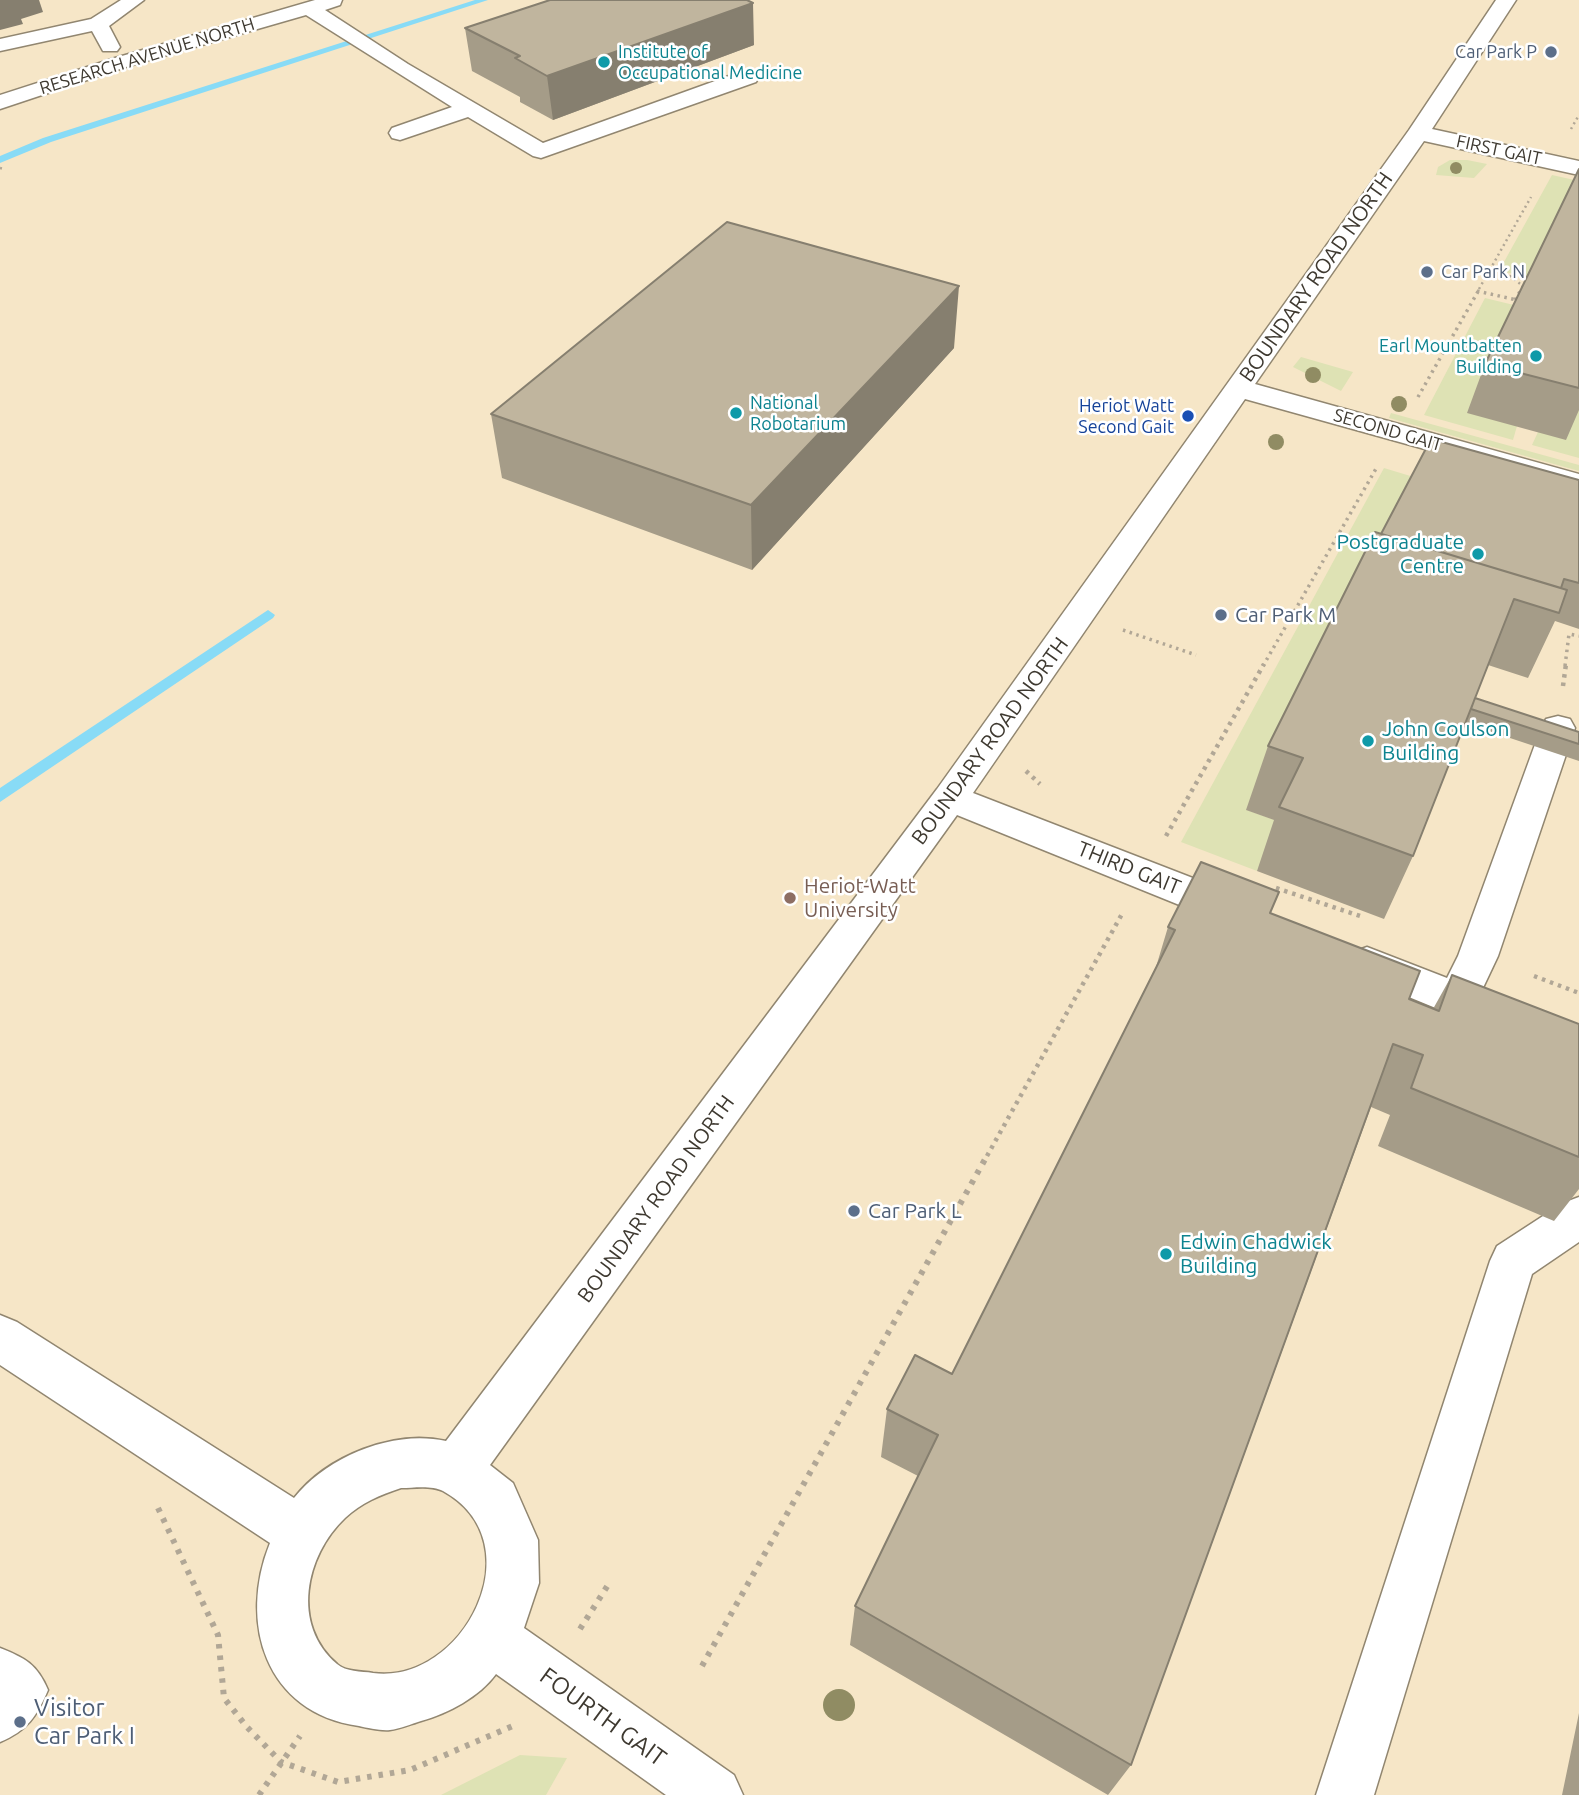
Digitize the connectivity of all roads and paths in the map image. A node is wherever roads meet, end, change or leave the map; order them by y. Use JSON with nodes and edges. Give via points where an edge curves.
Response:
{"nodes":[{"id":1,"x":134,"y":0,"type":"edge"},
{"id":2,"x":336,"y":0,"type":"edge"},
{"id":3,"x":1506,"y":0,"type":"edge"},
{"id":4,"x":309,"y":8,"type":"junction"},
{"id":5,"x":98,"y":24,"type":"junction"},
{"id":6,"x":0,"y":45,"type":"edge"},
{"id":7,"x":122,"y":62,"type":"junction"},
{"id":8,"x":748,"y":77,"type":"dead end"},
{"id":9,"x":0,"y":102,"type":"edge"},
{"id":10,"x":469,"y":109,"type":"junction"},
{"id":11,"x":1579,"y":115,"type":"edge"},
{"id":12,"x":400,"y":133,"type":"dead end"},
{"id":13,"x":1418,"y":133,"type":"junction"},
{"id":14,"x":1552,"y":162,"type":"junction"},
{"id":15,"x":1579,"y":168,"type":"edge"},
{"id":16,"x":1488,"y":272,"type":"junction"},
{"id":17,"x":1477,"y":291,"type":"junction"},
{"id":18,"x":1237,"y":388,"type":"junction"},
{"id":19,"x":1416,"y":401,"type":"dead end"},
{"id":20,"x":1379,"y":463,"type":"dead end"},
{"id":21,"x":1579,"y":483,"type":"edge"},
{"id":22,"x":1132,"y":633,"type":"dead end"},
{"id":23,"x":1579,"y":636,"type":"edge"},
{"id":24,"x":1196,"y":655,"type":"dead end"},
{"id":25,"x":1558,"y":728,"type":"joint"},
{"id":26,"x":950,"y":799,"type":"junction"},
{"id":27,"x":1144,"y":874,"type":"junction"},
{"id":28,"x":1270,"y":924,"type":"edge"},
{"id":29,"x":1332,"y":949,"type":"edge"},
{"id":30,"x":1457,"y":999,"type":"junction"},
{"id":31,"x":1579,"y":1050,"type":"edge"},
{"id":32,"x":1579,"y":1217,"type":"edge"},
{"id":33,"x":0,"y":1338,"type":"edge"},
{"id":34,"x":456,"y":1470,"type":"junction"},
{"id":35,"x":150,"y":1502,"type":"dead end"},
{"id":36,"x":300,"y":1532,"type":"junction"},
{"id":37,"x":492,"y":1638,"type":"junction"},
{"id":38,"x":702,"y":1667,"type":"dead end"},
{"id":39,"x":0,"y":1675,"type":"edge"},
{"id":40,"x":332,"y":1694,"type":"junction"},
{"id":41,"x":0,"y":1714,"type":"edge"},
{"id":42,"x":522,"y":1721,"type":"dead end"},
{"id":43,"x":281,"y":1762,"type":"junction"},
{"id":44,"x":698,"y":1791,"type":"edge"},
{"id":45,"x":260,"y":1795,"type":"edge"},
{"id":46,"x":1345,"y":1795,"type":"edge"}],
"edges":[{"from":1,"to":5,"type":"street"},
{"from":2,"to":4,"type":"street","name":"RESEARCH AVENUE NORTH"},
{"from":3,"to":13,"type":"street","name":"BOUNDARY ROAD NORTH"},
{"from":4,"to":7,"type":"street","name":"RESEARCH AVENUE NORTH"},
{"from":4,"to":10,"type":"street"},
{"from":5,"to":6,"type":"street"},
{"from":5,"to":7,"type":"street"},
{"from":7,"to":9,"type":"street","name":"RESEARCH AVENUE NORTH"},
{"from":8,"to":10,"type":"street","via":[[541,151]]},
{"from":10,"to":12,"type":"street"},
{"from":11,"to":14,"type":"path"},
{"from":13,"to":14,"type":"street","name":"FIRST GAIT"},
{"from":13,"to":18,"type":"street","name":"BOUNDARY ROAD NORTH"},
{"from":14,"to":15,"type":"street","name":"FIRST GAIT"},
{"from":14,"to":16,"type":"path"},
{"from":16,"to":17,"type":"path"},
{"from":16,"to":17,"type":"path","via":[[1510,276],[1523,286],[1518,300]]},
{"from":17,"to":19,"type":"path"},
{"from":18,"to":21,"type":"street","name":"SECOND GAIT"},
{"from":18,"to":26,"type":"street","name":"BOUNDARY ROAD NORTH"},
{"from":20,"to":27,"type":"path"},
{"from":22,"to":24,"type":"path"},
{"from":23,"to":25,"type":"path","via":[[1569,634]]},
{"from":25,"to":30,"type":"street","via":[[1478,956]]},
{"from":26,"to":27,"type":"street","name":"THIRD GAIT"},
{"from":26,"to":34,"type":"street","name":"BOUNDARY ROAD NORTH"},
{"from":27,"to":28,"type":"street","name":"THIRD GAIT"},
{"from":27,"to":38,"type":"path"},
{"from":29,"to":30,"type":"street"},
{"from":30,"to":31,"type":"street"},
{"from":32,"to":46,"type":"street","via":[[1513,1261]]},
{"from":33,"to":36,"type":"street"},
{"from":34,"to":36,"type":"street","via":[[430,1463],[401,1463],[372,1471],[320,1506]]},
{"from":34,"to":37,"type":"street","via":[[482,1486],[500,1510],[512,1538],[514,1571],[508,1605]]},
{"from":35,"to":43,"type":"path","via":[[159,1509],[218,1635],[225,1698]]},
{"from":36,"to":40,"type":"street","via":[[287,1562],[282,1624],[292,1652],[309,1676]]},
{"from":37,"to":40,"type":"street","via":[[446,1685],[418,1698],[358,1703]]},
{"from":37,"to":44,"type":"street","name":"FOURTH GAIT"},
{"from":39,"to":41,"type":"street","via":[[20,1690]]},
{"from":40,"to":43,"type":"path"},
{"from":42,"to":43,"type":"path","via":[[410,1770],[338,1782]]},
{"from":43,"to":45,"type":"path"}]}
